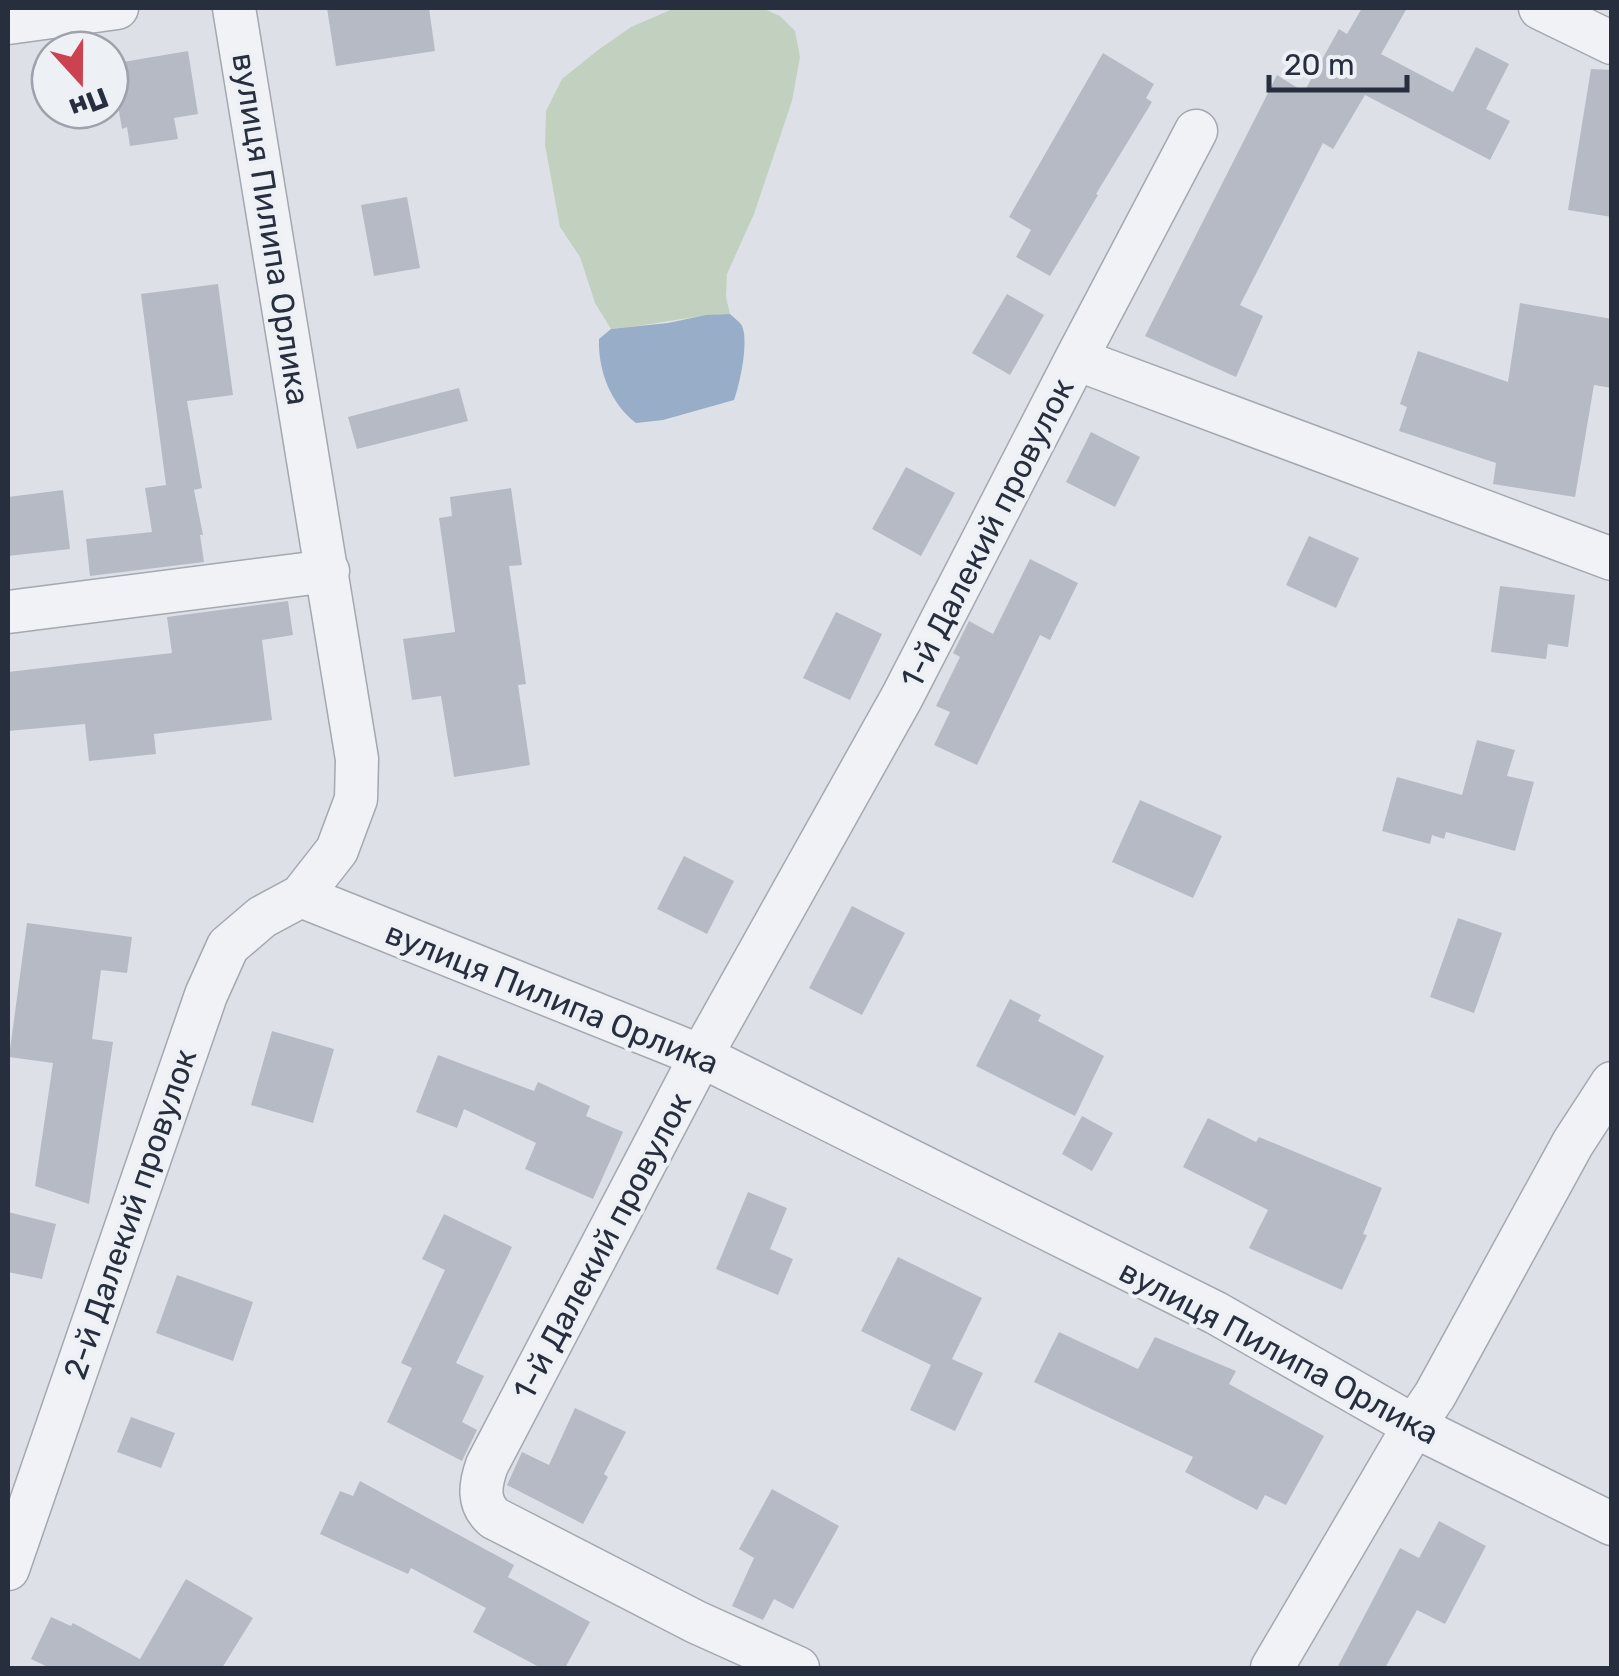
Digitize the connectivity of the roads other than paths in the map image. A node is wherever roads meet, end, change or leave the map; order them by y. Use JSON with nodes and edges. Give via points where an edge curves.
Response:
{"nodes":[{"id":1,"x":117,"y":8,"type":"edge"},
{"id":2,"x":234,"y":8,"type":"edge"},
{"id":3,"x":1540,"y":8,"type":"edge"},
{"id":4,"x":8,"y":23,"type":"edge"},
{"id":5,"x":1612,"y":43,"type":"edge"},
{"id":6,"x":1196,"y":131,"type":"dead end"},
{"id":7,"x":1076,"y":359,"type":"junction"},
{"id":8,"x":1612,"y":559,"type":"edge"},
{"id":9,"x":328,"y":572,"type":"junction"},
{"id":10,"x":8,"y":612,"type":"edge"},
{"id":11,"x":301,"y":896,"type":"junction"},
{"id":12,"x":701,"y":1056,"type":"junction"},
{"id":13,"x":1611,"y":1085,"type":"edge"},
{"id":14,"x":1414,"y":1426,"type":"junction"},
{"id":15,"x":1612,"y":1524,"type":"edge"},
{"id":16,"x":8,"y":1568,"type":"edge"},
{"id":17,"x":798,"y":1668,"type":"edge"},
{"id":18,"x":1272,"y":1668,"type":"edge"}],
"edges":[{"from":1,"to":4,"type":"street"},
{"from":2,"to":9,"type":"street","name":"вулиця Пилипа Орлика"},
{"from":3,"to":5,"type":"street"},
{"from":6,"to":7,"type":"street","name":"1-й Далекий провулок"},
{"from":7,"to":8,"type":"street","name":"1-й Далекий провулок"},
{"from":7,"to":12,"type":"street","name":"1-й Далекий провулок","via":[[902,697]]},
{"from":9,"to":10,"type":"street"},
{"from":9,"to":11,"type":"street","name":"вулиця Пилипа Орлика","via":[[357,759],[356,799],[337,850]]},
{"from":11,"to":12,"type":"street","name":"вулиця Пилипа Орлика"},
{"from":11,"to":16,"type":"street","name":"2-й Далекий провулок","via":[[228,946],[206,995]]},
{"from":12,"to":14,"type":"street","name":"вулиця Пилипа Орлика","via":[[1216,1314]]},
{"from":12,"to":17,"type":"street","name":"1-й Далекий провулок","via":[[487,1465],[480,1495],[494,1518]]},
{"from":13,"to":14,"type":"street"},
{"from":14,"to":15,"type":"street","name":"вулиця Пилипа Орлика"},
{"from":14,"to":18,"type":"street"}]}
